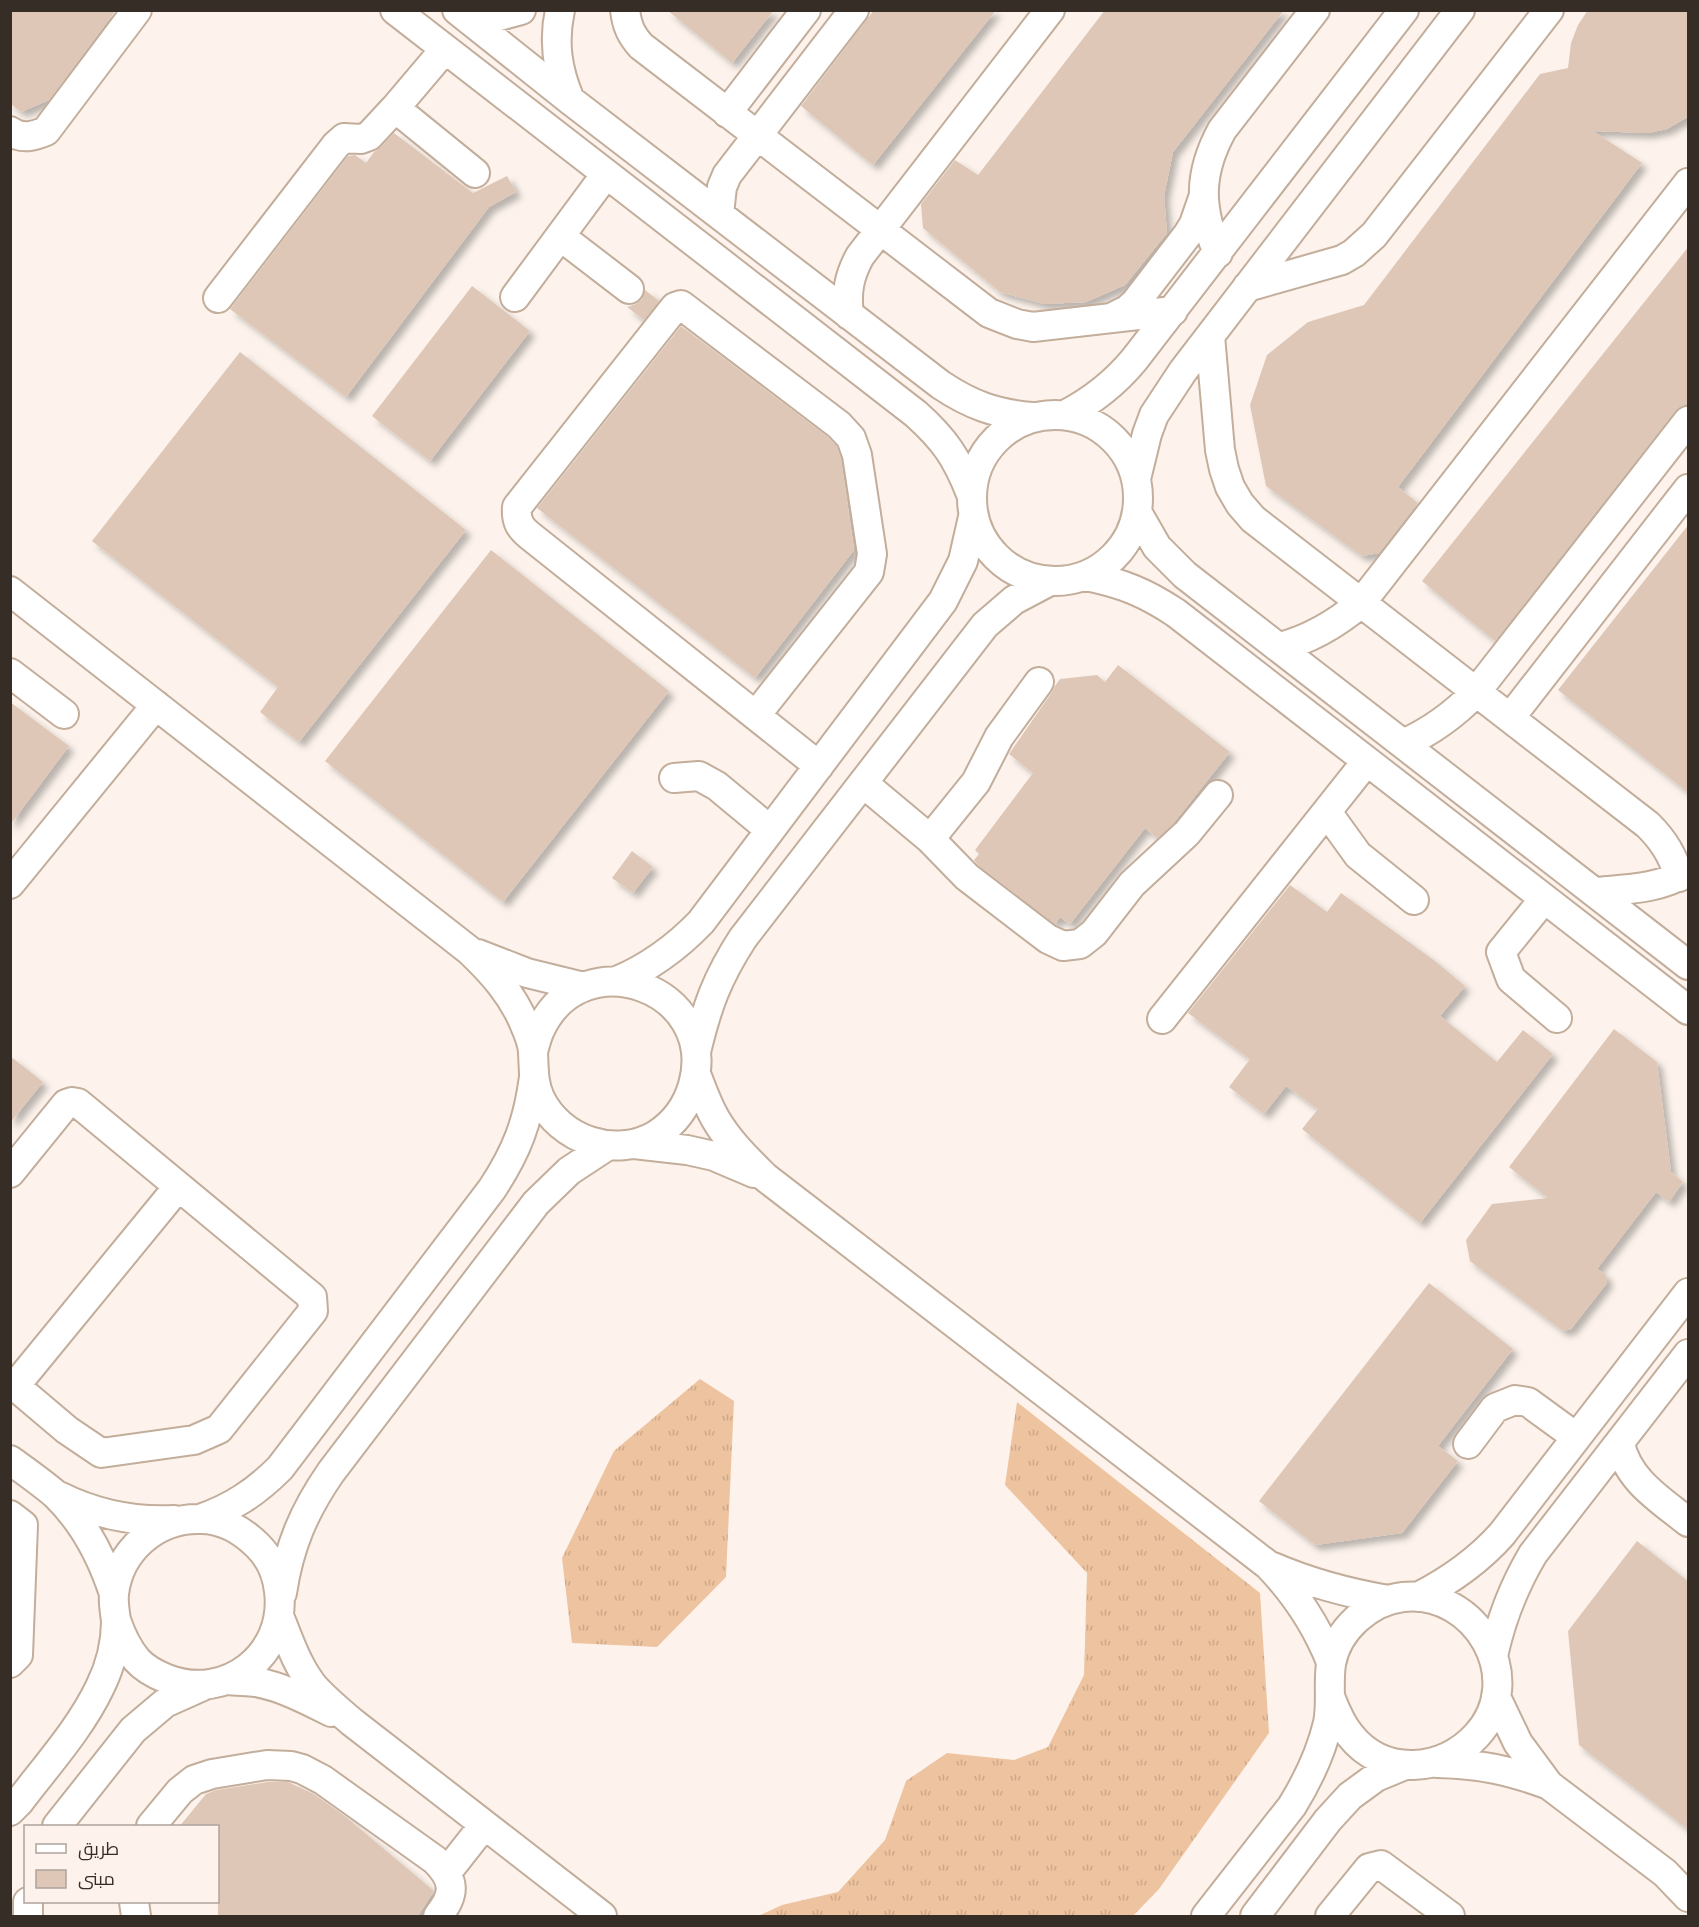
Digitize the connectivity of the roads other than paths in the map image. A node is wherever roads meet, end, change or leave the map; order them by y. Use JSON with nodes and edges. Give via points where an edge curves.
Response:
{"nodes":[{"id":1,"x":137,"y":10,"type":"edge"},
{"id":2,"x":395,"y":10,"type":"edge"},
{"id":3,"x":521,"y":10,"type":"edge"},
{"id":4,"x":560,"y":10,"type":"edge"},
{"id":5,"x":625,"y":10,"type":"edge"},
{"id":6,"x":806,"y":10,"type":"edge"},
{"id":7,"x":854,"y":10,"type":"edge"},
{"id":8,"x":1050,"y":10,"type":"edge"},
{"id":9,"x":1315,"y":10,"type":"edge"},
{"id":10,"x":1404,"y":10,"type":"edge"},
{"id":11,"x":1460,"y":10,"type":"edge"},
{"id":12,"x":1549,"y":10,"type":"edge"},
{"id":13,"x":464,"y":16,"type":"edge"},
{"id":14,"x":445,"y":49,"type":"junction"},
{"id":15,"x":570,"y":100,"type":"junction"},
{"id":16,"x":395,"y":108,"type":"junction"},
{"id":17,"x":727,"y":113,"type":"junction"},
{"id":18,"x":10,"y":131,"type":"edge"},
{"id":19,"x":756,"y":136,"type":"junction"},
{"id":20,"x":475,"y":173,"type":"dead end"},
{"id":21,"x":606,"y":174,"type":"junction"},
{"id":22,"x":1689,"y":183,"type":"edge"},
{"id":23,"x":1203,"y":196,"type":"junction"},
{"id":24,"x":719,"y":214,"type":"junction"},
{"id":25,"x":880,"y":230,"type":"junction"},
{"id":26,"x":560,"y":236,"type":"junction"},
{"id":27,"x":1218,"y":253,"type":"junction"},
{"id":28,"x":1247,"y":287,"type":"junction"},
{"id":29,"x":629,"y":289,"type":"dead end"},
{"id":30,"x":514,"y":297,"type":"dead end"},
{"id":31,"x":218,"y":298,"type":"dead end"},
{"id":32,"x":1173,"y":311,"type":"junction"},
{"id":33,"x":849,"y":315,"type":"junction"},
{"id":34,"x":1110,"y":318,"type":"junction"},
{"id":35,"x":1210,"y":336,"type":"junction"},
{"id":36,"x":1065,"y":415,"type":"junction"},
{"id":37,"x":1032,"y":417,"type":"junction"},
{"id":38,"x":1689,"y":421,"type":"edge"},
{"id":39,"x":1136,"y":478,"type":"junction"},
{"id":40,"x":1689,"y":489,"type":"edge"},
{"id":41,"x":972,"y":505,"type":"junction"},
{"id":42,"x":1137,"y":512,"type":"junction"},
{"id":43,"x":1086,"y":576,"type":"junction"},
{"id":44,"x":1048,"y":582,"type":"junction"},
{"id":45,"x":10,"y":591,"type":"edge"},
{"id":46,"x":1361,"y":603,"type":"junction"},
{"id":47,"x":1280,"y":647,"type":"junction"},
{"id":48,"x":10,"y":673,"type":"edge"},
{"id":49,"x":1039,"y":682,"type":"dead end"},
{"id":50,"x":1476,"y":692,"type":"junction"},
{"id":51,"x":156,"y":705,"type":"junction"},
{"id":52,"x":64,"y":714,"type":"dead end"},
{"id":53,"x":756,"y":715,"type":"junction"},
{"id":54,"x":1510,"y":718,"type":"junction"},
{"id":55,"x":1403,"y":744,"type":"junction"},
{"id":56,"x":1366,"y":762,"type":"junction"},
{"id":57,"x":819,"y":766,"type":"junction"},
{"id":58,"x":674,"y":778,"type":"dead end"},
{"id":59,"x":863,"y":783,"type":"junction"},
{"id":60,"x":1218,"y":795,"type":"dead end"},
{"id":61,"x":1327,"y":812,"type":"junction"},
{"id":62,"x":770,"y":830,"type":"junction"},
{"id":63,"x":930,"y":839,"type":"junction"},
{"id":64,"x":1684,"y":874,"type":"edge"},
{"id":65,"x":10,"y":884,"type":"edge"},
{"id":66,"x":1595,"y":892,"type":"junction"},
{"id":67,"x":1544,"y":899,"type":"junction"},
{"id":68,"x":1414,"y":900,"type":"dead end"},
{"id":69,"x":470,"y":951,"type":"junction"},
{"id":70,"x":1689,"y":964,"type":"edge"},
{"id":71,"x":617,"y":981,"type":"junction"},
{"id":72,"x":584,"y":987,"type":"junction"},
{"id":73,"x":1689,"y":1010,"type":"edge"},
{"id":74,"x":1557,"y":1018,"type":"dead end"},
{"id":75,"x":1162,"y":1019,"type":"dead end"},
{"id":76,"x":696,"y":1063,"type":"junction"},
{"id":77,"x":533,"y":1064,"type":"junction"},
{"id":78,"x":620,"y":1145,"type":"junction"},
{"id":79,"x":10,"y":1173,"type":"edge"},
{"id":80,"x":765,"y":1177,"type":"junction"},
{"id":81,"x":178,"y":1187,"type":"junction"},
{"id":82,"x":1689,"y":1293,"type":"edge"},
{"id":83,"x":1689,"y":1354,"type":"edge"},
{"id":84,"x":13,"y":1384,"type":"edge"},
{"id":85,"x":1576,"y":1437,"type":"junction"},
{"id":86,"x":1620,"y":1443,"type":"junction"},
{"id":87,"x":1468,"y":1444,"type":"dead end"},
{"id":88,"x":10,"y":1460,"type":"edge"},
{"id":89,"x":1595,"y":1475,"type":"junction"},
{"id":90,"x":1648,"y":1491,"type":"junction"},
{"id":91,"x":54,"y":1494,"type":"junction"},
{"id":92,"x":10,"y":1515,"type":"edge"},
{"id":93,"x":192,"y":1519,"type":"junction"},
{"id":94,"x":1689,"y":1522,"type":"edge"},
{"id":95,"x":1268,"y":1564,"type":"junction"},
{"id":96,"x":1418,"y":1597,"type":"junction"},
{"id":97,"x":1388,"y":1600,"type":"junction"},
{"id":98,"x":115,"y":1607,"type":"junction"},
{"id":99,"x":280,"y":1608,"type":"junction"},
{"id":100,"x":1493,"y":1656,"type":"junction"},
{"id":101,"x":1331,"y":1662,"type":"junction"},
{"id":102,"x":10,"y":1663,"type":"edge"},
{"id":103,"x":215,"y":1683,"type":"junction"},
{"id":104,"x":1496,"y":1697,"type":"junction"},
{"id":105,"x":1331,"y":1699,"type":"junction"},
{"id":106,"x":352,"y":1722,"type":"junction"},
{"id":107,"x":1436,"y":1762,"type":"junction"},
{"id":108,"x":1406,"y":1765,"type":"junction"},
{"id":109,"x":1549,"y":1785,"type":"junction"},
{"id":110,"x":10,"y":1810,"type":"edge"},
{"id":111,"x":59,"y":1825,"type":"edge"},
{"id":112,"x":153,"y":1825,"type":"edge"},
{"id":113,"x":484,"y":1825,"type":"junction"},
{"id":114,"x":447,"y":1872,"type":"junction"},
{"id":115,"x":1689,"y":1897,"type":"edge"},
{"id":116,"x":438,"y":1917,"type":"edge"},
{"id":117,"x":602,"y":1917,"type":"edge"},
{"id":118,"x":1206,"y":1917,"type":"edge"},
{"id":119,"x":1254,"y":1917,"type":"edge"},
{"id":120,"x":1330,"y":1917,"type":"edge"},
{"id":121,"x":1450,"y":1917,"type":"edge"}],
"edges":[{"from":1,"to":18,"type":"street","via":[[46,131],[31,137]]},
{"from":2,"to":14,"type":"street"},
{"from":3,"to":13,"type":"street","via":[[488,19]]},
{"from":4,"to":15,"type":"street","via":[[557,62]]},
{"from":5,"to":17,"type":"street","via":[[626,23],[641,46]]},
{"from":6,"to":17,"type":"street"},
{"from":7,"to":19,"type":"street"},
{"from":8,"to":25,"type":"street"},
{"from":9,"to":23,"type":"street","via":[[1222,130],[1208,162]]},
{"from":10,"to":27,"type":"street"},
{"from":11,"to":28,"type":"street"},
{"from":12,"to":28,"type":"street","via":[[1365,245],[1342,260]]},
{"from":13,"to":15,"type":"street"},
{"from":14,"to":16,"type":"street"},
{"from":14,"to":21,"type":"street"},
{"from":15,"to":24,"type":"street"},
{"from":16,"to":20,"type":"street"},
{"from":16,"to":31,"type":"street","via":[[369,136],[344,138],[336,145]]},
{"from":17,"to":19,"type":"street"},
{"from":19,"to":24,"type":"street","via":[[727,175]]},
{"from":19,"to":25,"type":"street"},
{"from":21,"to":26,"type":"street"},
{"from":21,"to":41,"type":"street","via":[[934,430],[962,471]]},
{"from":22,"to":46,"type":"street"},
{"from":23,"to":27,"type":"street","via":[[1209,232]]},
{"from":23,"to":34,"type":"street","via":[[1194,224],[1141,296],[1127,310]]},
{"from":24,"to":33,"type":"street"},
{"from":25,"to":33,"type":"street","via":[[852,269],[847,299]]},
{"from":25,"to":34,"type":"street","via":[[1003,320],[1033,327]]},
{"from":26,"to":29,"type":"street"},
{"from":26,"to":30,"type":"street"},
{"from":27,"to":32,"type":"street"},
{"from":28,"to":35,"type":"street"},
{"from":32,"to":34,"type":"street"},
{"from":32,"to":36,"type":"street","via":[[1116,380]]},
{"from":33,"to":37,"type":"street","via":[[961,398],[1000,413]]},
{"from":35,"to":39,"type":"street","via":[[1154,415]]},
{"from":35,"to":46,"type":"street","via":[[1220,450],[1230,488],[1253,519]]},
{"from":36,"to":37,"type":"street"},
{"from":36,"to":39,"type":"street","via":[[1102,429],[1123,451]]},
{"from":37,"to":41,"type":"street","via":[[1013,425],[983,454],[975,473]]},
{"from":38,"to":50,"type":"street"},
{"from":39,"to":42,"type":"street"},
{"from":40,"to":54,"type":"street"},
{"from":41,"to":44,"type":"street","via":[[983,541],[1000,562],[1022,576]]},
{"from":41,"to":57,"type":"street","via":[[963,561],[943,601]]},
{"from":42,"to":43,"type":"street","via":[[1120,551],[1105,566]]},
{"from":42,"to":47,"type":"street","via":[[1170,562]]},
{"from":43,"to":44,"type":"street"},
{"from":43,"to":56,"type":"street","via":[[1134,589],[1176,613]]},
{"from":44,"to":59,"type":"street","via":[[1014,600],[985,625]]},
{"from":45,"to":51,"type":"street"},
{"from":46,"to":47,"type":"street","via":[[1329,627]]},
{"from":46,"to":50,"type":"street"},
{"from":47,"to":55,"type":"street"},
{"from":48,"to":52,"type":"street"},
{"from":49,"to":63,"type":"street","via":[[999,737],[976,782]]},
{"from":50,"to":54,"type":"street"},
{"from":50,"to":55,"type":"street","via":[[1443,723]]},
{"from":51,"to":65,"type":"street"},
{"from":51,"to":69,"type":"street"},
{"from":53,"to":53,"type":"street","via":[[529,535],[516,518],[517,507],[678,305],[839,425],[851,438],[857,455],[872,554],[869,572]]},
{"from":53,"to":57,"type":"street"},
{"from":54,"to":64,"type":"street","via":[[1648,825]]},
{"from":55,"to":66,"type":"street"},
{"from":56,"to":61,"type":"street"},
{"from":56,"to":67,"type":"street"},
{"from":57,"to":62,"type":"street"},
{"from":58,"to":62,"type":"street","via":[[699,776]]},
{"from":59,"to":63,"type":"street"},
{"from":59,"to":76,"type":"street","via":[[726,964],[713,992]]},
{"from":60,"to":63,"type":"street","via":[[1187,833],[1132,884],[1094,933],[1072,946],[1048,939],[956,868]]},
{"from":61,"to":68,"type":"street","via":[[1358,855]]},
{"from":61,"to":75,"type":"street"},
{"from":62,"to":71,"type":"street","via":[[686,937],[654,963]]},
{"from":64,"to":66,"type":"street","via":[[1657,885]]},
{"from":66,"to":70,"type":"street"},
{"from":67,"to":73,"type":"street"},
{"from":67,"to":74,"type":"street","via":[[1501,952],[1511,979]]},
{"from":69,"to":72,"type":"street"},
{"from":69,"to":77,"type":"street","via":[[492,971],[510,996],[524,1023]]},
{"from":71,"to":72,"type":"street"},
{"from":71,"to":76,"type":"street","via":[[639,984],[678,1010],[690,1030]]},
{"from":72,"to":77,"type":"street","via":[[565,997],[550,1012],[539,1030]]},
{"from":76,"to":78,"type":"street","via":[[689,1098],[675,1119],[655,1135]]},
{"from":76,"to":80,"type":"street","via":[[704,1097],[716,1119]]},
{"from":77,"to":78,"type":"street","via":[[540,1098],[567,1131],[586,1141]]},
{"from":77,"to":93,"type":"street","via":[[527,1117],[516,1147],[499,1179],[464,1226],[280,1468],[244,1499],[222,1511]]},
{"from":78,"to":80,"type":"street","via":[[669,1147],[714,1156]]},
{"from":78,"to":99,"type":"street","via":[[569,1171],[537,1203],[325,1480],[292,1546]]},
{"from":79,"to":81,"type":"street","via":[[66,1104],[72,1102]]},
{"from":80,"to":95,"type":"street"},
{"from":81,"to":84,"type":"street"},
{"from":81,"to":84,"type":"street","via":[[312,1297],[313,1311],[219,1429],[194,1440],[101,1453]]},
{"from":82,"to":85,"type":"street"},
{"from":83,"to":86,"type":"street"},
{"from":85,"to":87,"type":"street","via":[[1528,1402],[1515,1400],[1495,1408]]},
{"from":85,"to":96,"type":"street","via":[[1488,1549],[1455,1576]]},
{"from":86,"to":89,"type":"street"},
{"from":86,"to":90,"type":"street","via":[[1627,1465]]},
{"from":88,"to":91,"type":"street"},
{"from":89,"to":90,"type":"street","via":[[1618,1478]]},
{"from":89,"to":100,"type":"street","via":[[1522,1573],[1504,1613]]},
{"from":90,"to":94,"type":"street"},
{"from":91,"to":93,"type":"street","via":[[78,1506],[130,1519]]},
{"from":91,"to":98,"type":"street","via":[[91,1540],[106,1571]]},
{"from":92,"to":102,"type":"street","via":[[23,1525],[18,1655]]},
{"from":93,"to":98,"type":"street","via":[[166,1525],[136,1545],[118,1576]]},
{"from":93,"to":99,"type":"street","via":[[218,1521],[250,1538],[272,1566]]},
{"from":95,"to":97,"type":"street","via":[[1323,1586]]},
{"from":95,"to":101,"type":"street","via":[[1312,1619]]},
{"from":96,"to":97,"type":"street"},
{"from":96,"to":100,"type":"street","via":[[1435,1599],[1464,1615],[1477,1626]]},
{"from":97,"to":101,"type":"street","via":[[1352,1623]]},
{"from":98,"to":103,"type":"street","via":[[124,1642],[138,1661],[157,1676],[180,1684]]},
{"from":98,"to":110,"type":"street","via":[[112,1654],[100,1687],[83,1718]]},
{"from":99,"to":103,"type":"street","via":[[275,1632],[256,1661],[243,1672]]},
{"from":99,"to":106,"type":"street","via":[[303,1671]]},
{"from":100,"to":104,"type":"street"},
{"from":101,"to":105,"type":"street"},
{"from":103,"to":106,"type":"street","via":[[256,1682],[272,1686]]},
{"from":103,"to":111,"type":"street","via":[[165,1703],[133,1730]]},
{"from":104,"to":107,"type":"street","via":[[1481,1731],[1453,1756]]},
{"from":104,"to":109,"type":"street","via":[[1518,1743]]},
{"from":105,"to":108,"type":"street","via":[[1350,1737],[1366,1751]]},
{"from":105,"to":118,"type":"street","via":[[1322,1744],[1304,1786]]},
{"from":106,"to":113,"type":"street"},
{"from":107,"to":108,"type":"street"},
{"from":107,"to":109,"type":"street","via":[[1494,1767]]},
{"from":108,"to":119,"type":"street","via":[[1376,1777],[1350,1796]]},
{"from":109,"to":115,"type":"street","via":[[1665,1873]]},
{"from":112,"to":114,"type":"street","via":[[194,1780],[267,1765],[291,1766],[323,1780]]},
{"from":113,"to":114,"type":"street"},
{"from":113,"to":117,"type":"street"},
{"from":114,"to":116,"type":"street","via":[[451,1892]]},
{"from":120,"to":121,"type":"street","via":[[1365,1872],[1381,1865]]}]}
